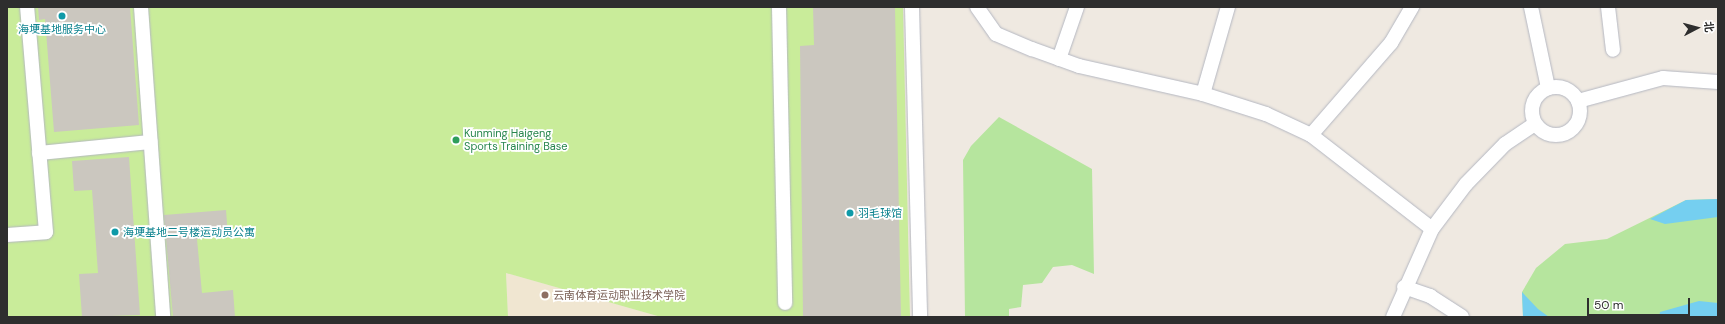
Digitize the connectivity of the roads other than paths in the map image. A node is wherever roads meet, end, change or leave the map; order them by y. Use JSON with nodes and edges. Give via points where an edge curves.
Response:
{"nodes":[{"id":1,"x":27,"y":7,"type":"edge"},
{"id":2,"x":141,"y":7,"type":"edge"},
{"id":3,"x":779,"y":7,"type":"edge"},
{"id":4,"x":912,"y":7,"type":"edge"},
{"id":5,"x":977,"y":7,"type":"edge"},
{"id":6,"x":1077,"y":7,"type":"edge"},
{"id":7,"x":1228,"y":7,"type":"edge"},
{"id":8,"x":1412,"y":7,"type":"edge"},
{"id":9,"x":1531,"y":7,"type":"edge"},
{"id":10,"x":1608,"y":7,"type":"edge"},
{"id":11,"x":1613,"y":50,"type":"dead end"},
{"id":12,"x":1059,"y":59,"type":"junction"},
{"id":13,"x":1718,"y":82,"type":"edge"},
{"id":14,"x":1548,"y":88,"type":"junction"},
{"id":15,"x":1203,"y":94,"type":"junction"},
{"id":16,"x":1578,"y":101,"type":"junction"},
{"id":17,"x":1535,"y":124,"type":"junction"},
{"id":18,"x":1311,"y":135,"type":"junction"},
{"id":19,"x":150,"y":142,"type":"junction"},
{"id":20,"x":39,"y":153,"type":"junction"},
{"id":21,"x":1432,"y":229,"type":"junction"},
{"id":22,"x":7,"y":235,"type":"edge"},
{"id":23,"x":1404,"y":287,"type":"junction"},
{"id":24,"x":785,"y":303,"type":"dead end"},
{"id":25,"x":163,"y":317,"type":"edge"},
{"id":26,"x":920,"y":317,"type":"edge"},
{"id":27,"x":1393,"y":317,"type":"edge"},
{"id":28,"x":1462,"y":317,"type":"edge"}],
"edges":[{"from":1,"to":20,"type":"street"},
{"from":2,"to":19,"type":"street"},
{"from":3,"to":24,"type":"street"},
{"from":4,"to":26,"type":"street"},
{"from":5,"to":12,"type":"street","via":[[996,34]]},
{"from":6,"to":12,"type":"street"},
{"from":7,"to":15,"type":"street"},
{"from":8,"to":18,"type":"street","via":[[1391,43]]},
{"from":9,"to":14,"type":"street"},
{"from":10,"to":11,"type":"street"},
{"from":12,"to":15,"type":"street"},
{"from":13,"to":16,"type":"street","via":[[1663,78]]},
{"from":14,"to":16,"type":"street","via":[[1566,89]]},
{"from":14,"to":17,"type":"street","via":[[1538,95],[1532,106]]},
{"from":15,"to":18,"type":"street","via":[[1266,114]]},
{"from":16,"to":17,"type":"street","via":[[1578,121],[1564,134],[1544,133]]},
{"from":17,"to":21,"type":"street","via":[[1504,144],[1466,184]]},
{"from":18,"to":21,"type":"street"},
{"from":19,"to":20,"type":"street"},
{"from":19,"to":25,"type":"street"},
{"from":20,"to":22,"type":"street","via":[[46,232]]},
{"from":21,"to":23,"type":"street"},
{"from":23,"to":27,"type":"street"},
{"from":23,"to":28,"type":"street","via":[[1430,296]]}]}
